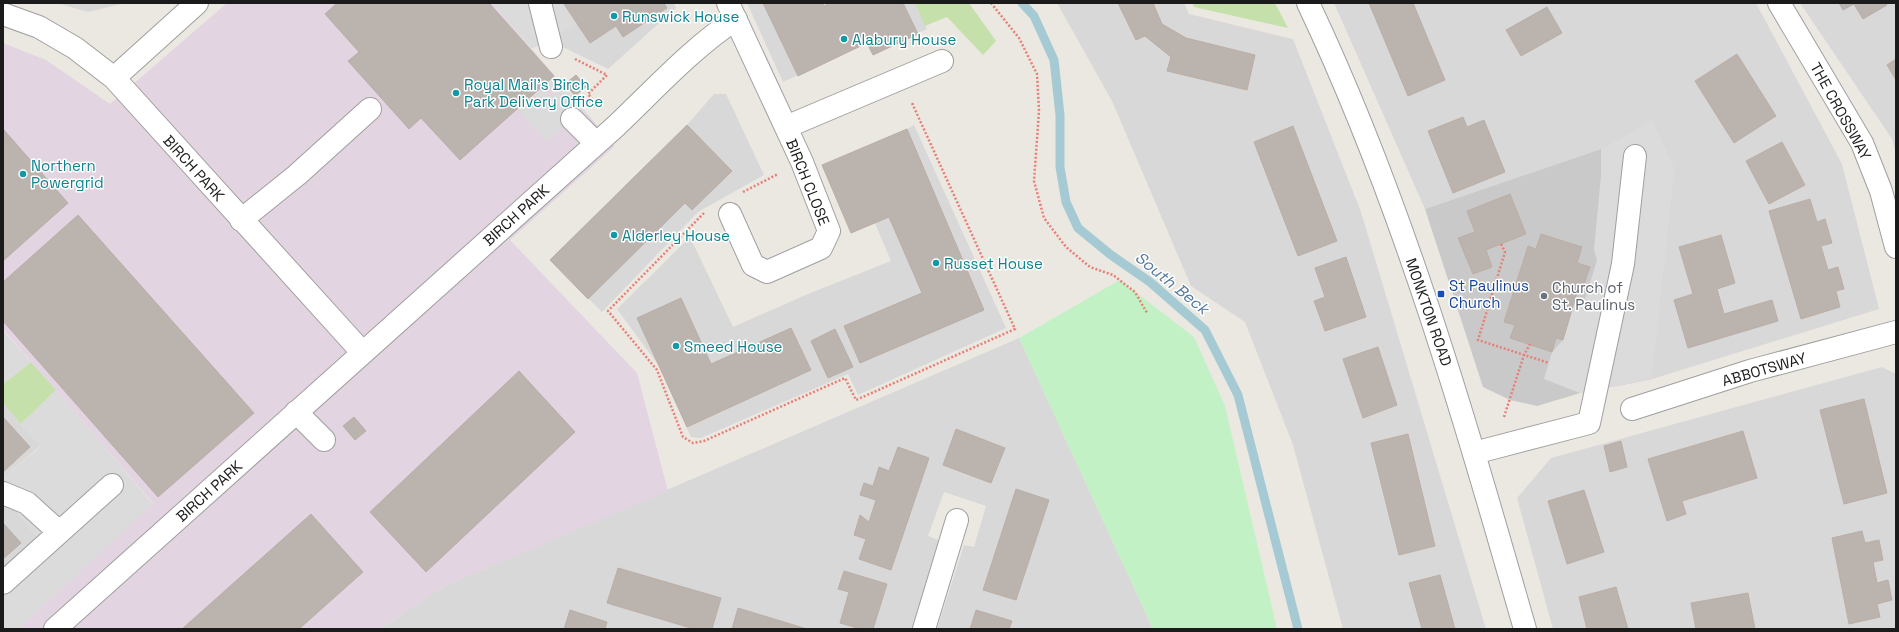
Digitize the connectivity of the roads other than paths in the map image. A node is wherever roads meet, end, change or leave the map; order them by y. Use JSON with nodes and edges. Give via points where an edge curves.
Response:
{"nodes":[{"id":1,"x":197,"y":3,"type":"edge"},
{"id":2,"x":540,"y":3,"type":"edge"},
{"id":3,"x":1308,"y":3,"type":"edge"},
{"id":4,"x":1779,"y":3,"type":"edge"},
{"id":5,"x":732,"y":11,"type":"edge"},
{"id":6,"x":3,"y":14,"type":"edge"},
{"id":7,"x":551,"y":47,"type":"road end"},
{"id":8,"x":942,"y":61,"type":"dead end"},
{"id":9,"x":114,"y":78,"type":"junction"},
{"id":10,"x":370,"y":110,"type":"dead end"},
{"id":11,"x":572,"y":119,"type":"dead end"},
{"id":12,"x":616,"y":126,"type":"joint"},
{"id":13,"x":786,"y":127,"type":"junction"},
{"id":14,"x":596,"y":143,"type":"junction"},
{"id":15,"x":1635,"y":156,"type":"dead end"},
{"id":16,"x":735,"y":204,"type":"road end"},
{"id":17,"x":242,"y":220,"type":"junction"},
{"id":18,"x":1896,"y":247,"type":"edge"},
{"id":19,"x":1896,"y":332,"type":"edge"},
{"id":20,"x":362,"y":352,"type":"junction"},
{"id":21,"x":1632,"y":409,"type":"dead end"},
{"id":22,"x":296,"y":412,"type":"junction"},
{"id":23,"x":324,"y":440,"type":"dead end"},
{"id":24,"x":1485,"y":450,"type":"junction"},
{"id":25,"x":112,"y":485,"type":"dead end"},
{"id":26,"x":3,"y":493,"type":"edge"},
{"id":27,"x":957,"y":520,"type":"dead end"},
{"id":28,"x":59,"y":532,"type":"junction"},
{"id":29,"x":3,"y":583,"type":"edge"},
{"id":30,"x":55,"y":629,"type":"edge"},
{"id":31,"x":924,"y":629,"type":"edge"},
{"id":32,"x":1525,"y":629,"type":"edge"}],
"edges":[{"from":1,"to":9,"type":"street"},
{"from":2,"to":7,"type":"street"},
{"from":3,"to":24,"type":"street","name":"MONKTON ROAD","via":[[1358,117],[1400,225],[1440,344]]},
{"from":4,"to":18,"type":"street","name":"THE CROSSWAY","via":[[1862,143],[1881,191]]},
{"from":5,"to":12,"type":"street","name":"BIRCH CLOSE","via":[[719,31]]},
{"from":5,"to":13,"type":"street","name":"BIRCH CLOSE"},
{"from":6,"to":9,"type":"street","name":"BIRCH PARK","via":[[39,27],[76,48]]},
{"from":8,"to":13,"type":"street","name":"BIRCH CLOSE"},
{"from":9,"to":17,"type":"street","name":"BIRCH PARK"},
{"from":10,"to":17,"type":"street"},
{"from":11,"to":14,"type":"street"},
{"from":12,"to":14,"type":"street","name":"BIRCH PARK"},
{"from":13,"to":16,"type":"street","name":"BIRCH CLOSE","via":[[829,231],[821,248],[767,272],[753,265]]},
{"from":14,"to":20,"type":"street","name":"BIRCH PARK"},
{"from":15,"to":24,"type":"street","via":[[1623,264],[1589,423]]},
{"from":17,"to":20,"type":"street","name":"BIRCH PARK"},
{"from":19,"to":21,"type":"street","name":"ABBOTSWAY","via":[[1750,372]]},
{"from":20,"to":22,"type":"street","name":"BIRCH PARK"},
{"from":22,"to":23,"type":"street"},
{"from":22,"to":30,"type":"street","name":"BIRCH PARK"},
{"from":24,"to":32,"type":"street","name":"MONKTON ROAD"},
{"from":25,"to":28,"type":"street"},
{"from":26,"to":28,"type":"street","via":[[27,503]]},
{"from":27,"to":31,"type":"street"},
{"from":28,"to":29,"type":"street"}]}
